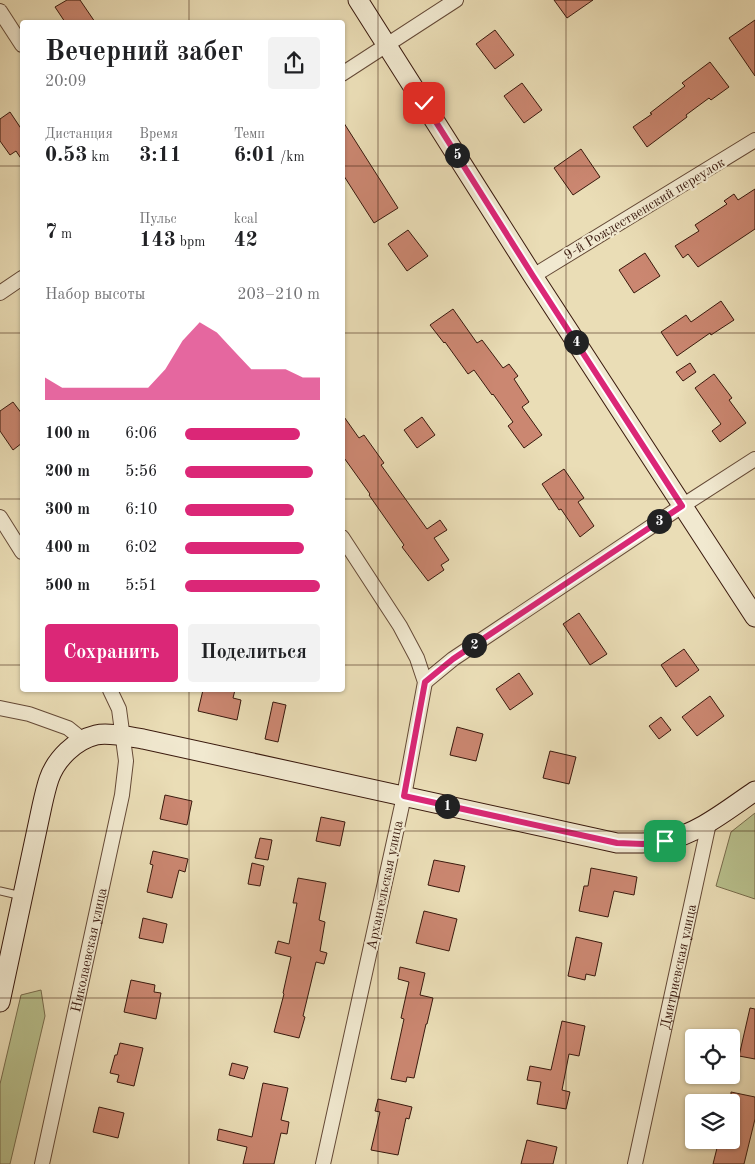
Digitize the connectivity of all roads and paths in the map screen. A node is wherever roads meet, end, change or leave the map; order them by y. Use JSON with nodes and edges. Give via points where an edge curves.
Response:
{"nodes":[{"id":1,"x":358,"y":0,"type":"edge"},
{"id":2,"x":456,"y":0,"type":"edge"},
{"id":3,"x":0,"y":11,"type":"edge"},
{"id":4,"x":20,"y":42,"type":"edge"},
{"id":5,"x":387,"y":45,"type":"junction"},
{"id":6,"x":345,"y":72,"type":"edge"},
{"id":7,"x":755,"y":140,"type":"edge"},
{"id":8,"x":533,"y":276,"type":"junction"},
{"id":9,"x":20,"y":279,"type":"edge"},
{"id":10,"x":0,"y":292,"type":"edge"},
{"id":11,"x":755,"y":459,"type":"edge"},
{"id":12,"x":682,"y":506,"type":"junction"},
{"id":13,"x":0,"y":518,"type":"edge"},
{"id":14,"x":345,"y":542,"type":"edge"},
{"id":15,"x":20,"y":549,"type":"edge"},
{"id":16,"x":755,"y":617,"type":"edge"},
{"id":17,"x":425,"y":682,"type":"junction"},
{"id":18,"x":111,"y":692,"type":"edge"},
{"id":19,"x":0,"y":708,"type":"edge"},
{"id":20,"x":123,"y":736,"type":"junction"},
{"id":21,"x":83,"y":740,"type":"junction"},
{"id":22,"x":755,"y":791,"type":"edge"},
{"id":23,"x":404,"y":796,"type":"junction"},
{"id":24,"x":709,"y":823,"type":"junction"},
{"id":25,"x":0,"y":891,"type":"edge"},
{"id":26,"x":23,"y":896,"type":"junction"},
{"id":27,"x":0,"y":1002,"type":"edge"},
{"id":28,"x":42,"y":1164,"type":"edge"},
{"id":29,"x":323,"y":1164,"type":"edge"},
{"id":30,"x":635,"y":1164,"type":"edge"}],
"edges":[{"from":1,"to":5,"type":"main road"},
{"from":2,"to":5,"type":"street"},
{"from":3,"to":4,"type":"street"},
{"from":5,"to":6,"type":"street"},
{"from":5,"to":8,"type":"main road"},
{"from":7,"to":8,"type":"street","name":"9-й Рождественский переулок"},
{"from":8,"to":12,"type":"main road"},
{"from":9,"to":10,"type":"street"},
{"from":11,"to":12,"type":"street"},
{"from":12,"to":16,"type":"main road"},
{"from":12,"to":17,"type":"street","via":[[453,659]]},
{"from":13,"to":15,"type":"street"},
{"from":14,"to":17,"type":"street","via":[[400,626]]},
{"from":17,"to":23,"type":"street","name":"Архангельская улица"},
{"from":18,"to":20,"type":"street","name":"Николаевская улица","via":[[119,709]]},
{"from":19,"to":21,"type":"street","via":[[68,728]]},
{"from":20,"to":21,"type":"main road","via":[[98,734]]},
{"from":20,"to":23,"type":"main road"},
{"from":20,"to":28,"type":"street","name":"Николаевская улица","via":[[126,761],[122,795]]},
{"from":21,"to":26,"type":"main road","via":[[59,762],[49,778]]},
{"from":22,"to":24,"type":"main road"},
{"from":23,"to":24,"type":"main road","via":[[617,843],[665,841]]},
{"from":23,"to":29,"type":"street","name":"Архангельская улица"},
{"from":24,"to":30,"type":"street","name":"Дмитриевская улица"},
{"from":25,"to":26,"type":"lane"},
{"from":26,"to":27,"type":"main road"}]}
